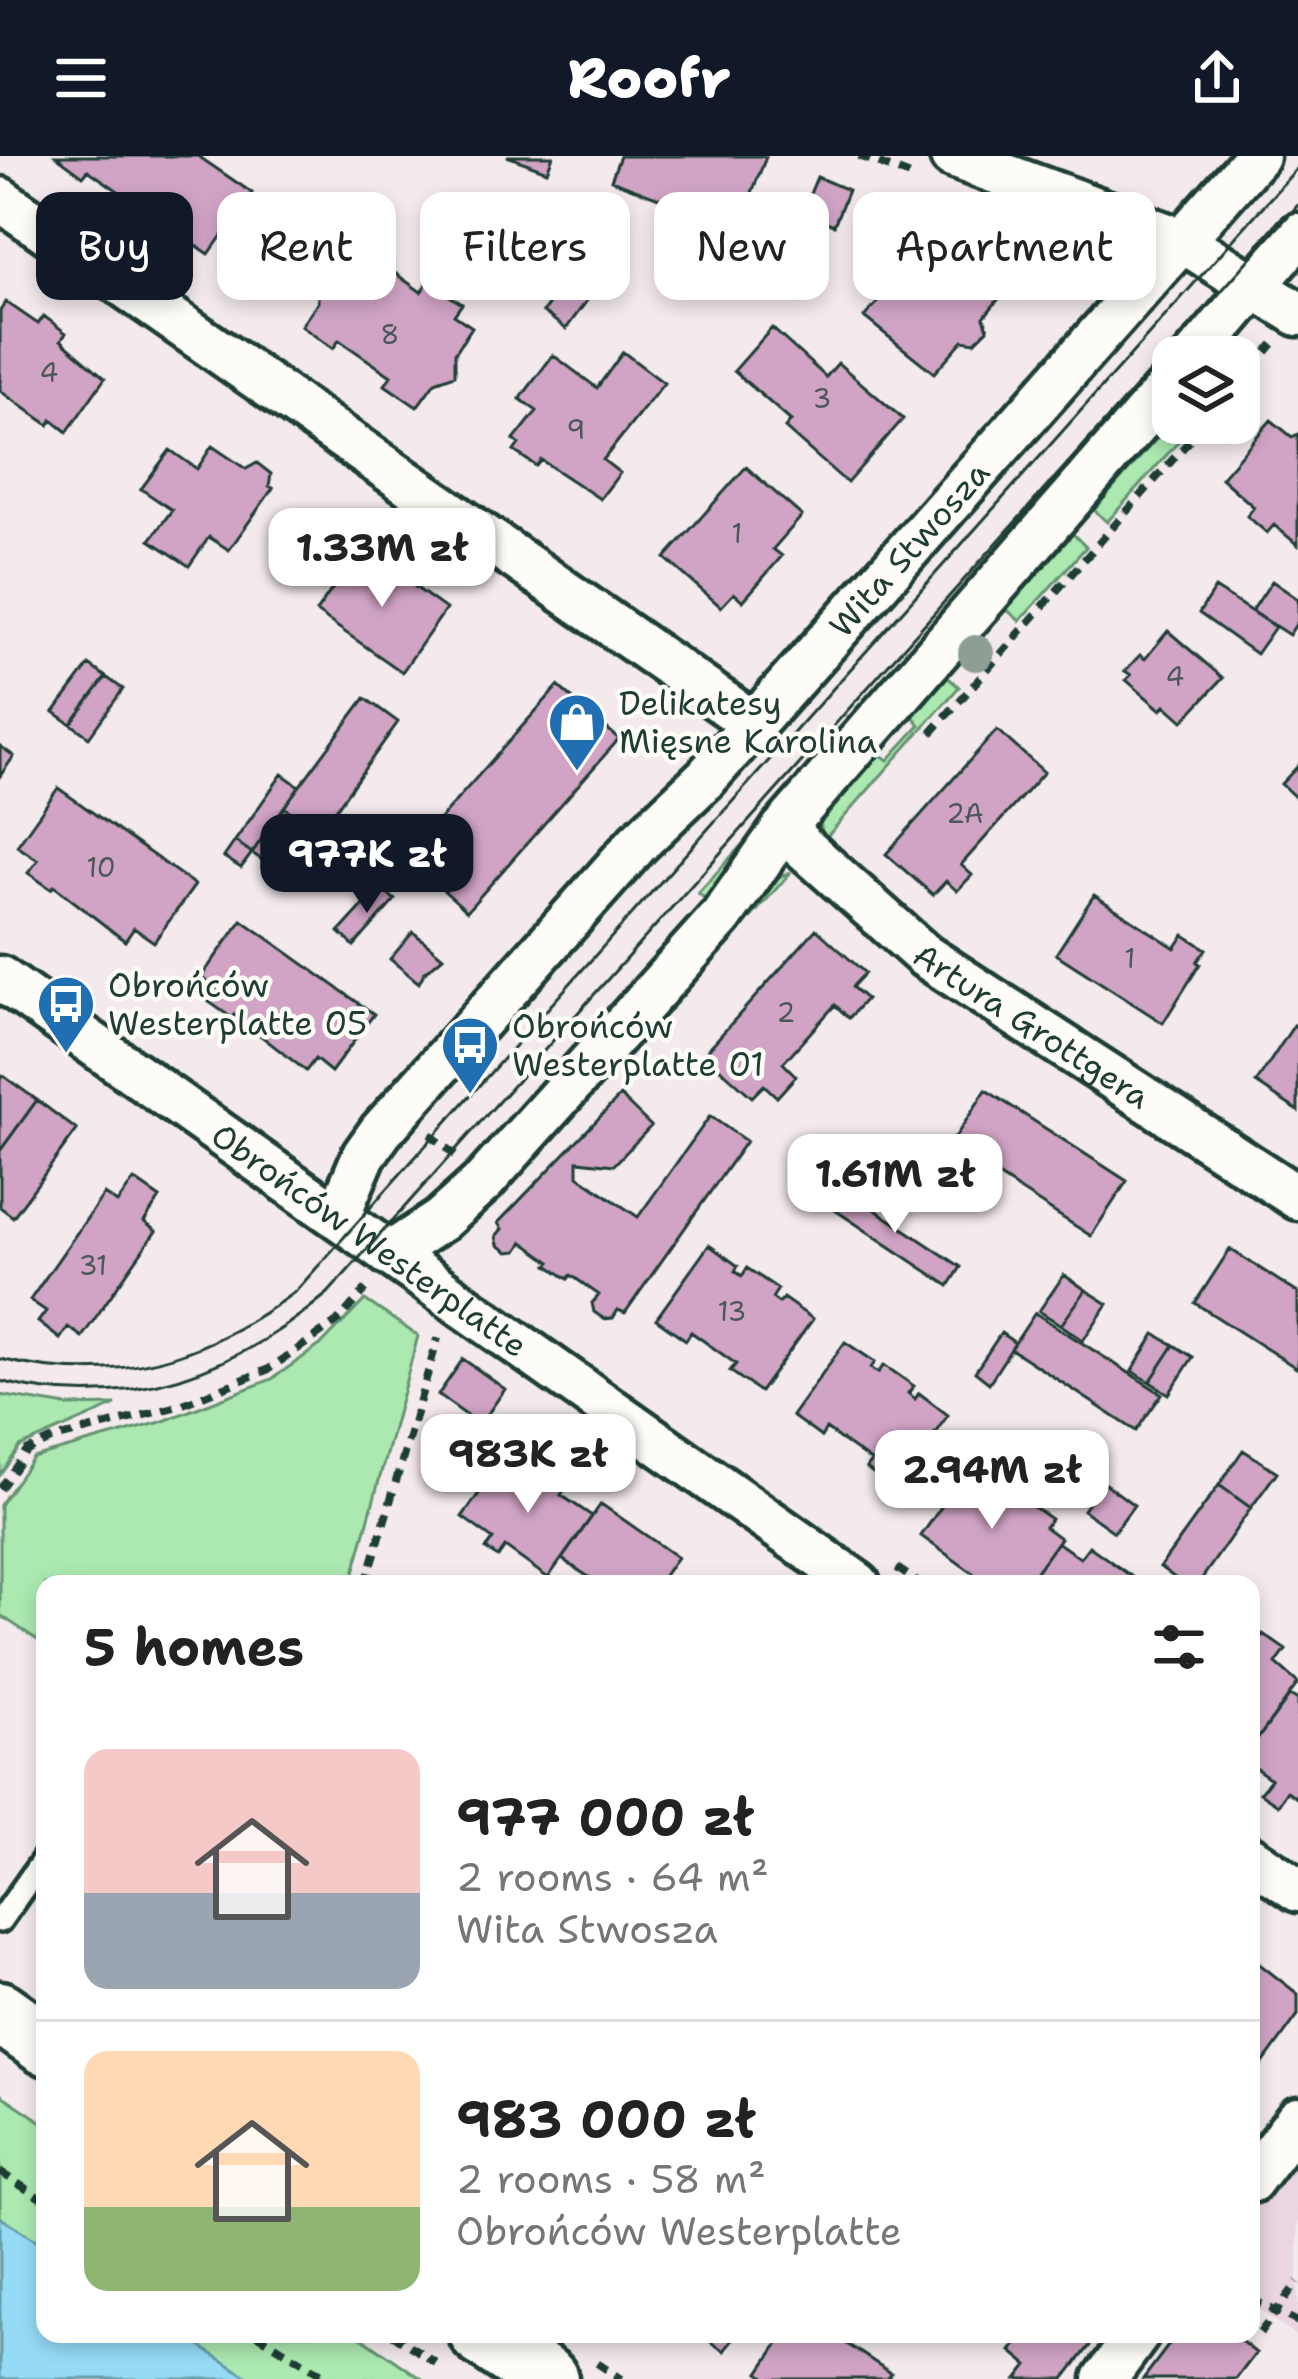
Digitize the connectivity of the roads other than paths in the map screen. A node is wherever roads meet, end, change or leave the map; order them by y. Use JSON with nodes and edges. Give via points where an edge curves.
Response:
{"nodes":[{"id":1,"x":952,"y":156,"type":"edge"},
{"id":2,"x":1257,"y":156,"type":"edge"},
{"id":3,"x":0,"y":199,"type":"edge"},
{"id":4,"x":1298,"y":236,"type":"edge"},
{"id":5,"x":1181,"y":240,"type":"junction"},
{"id":6,"x":1256,"y":286,"type":"junction"},
{"id":7,"x":1289,"y":325,"type":"edge"},
{"id":8,"x":1213,"y":336,"type":"edge"},
{"id":9,"x":1152,"y":406,"type":"edge"},
{"id":10,"x":754,"y":724,"type":"junction"},
{"id":11,"x":783,"y":829,"type":"junction"},
{"id":12,"x":0,"y":978,"type":"edge"},
{"id":13,"x":1298,"y":1198,"type":"edge"},
{"id":14,"x":338,"y":1216,"type":"junction"},
{"id":15,"x":380,"y":1269,"type":"junction"},
{"id":16,"x":844,"y":1575,"type":"edge"},
{"id":17,"x":1260,"y":1864,"type":"edge"},
{"id":18,"x":36,"y":1870,"type":"edge"},
{"id":19,"x":1298,"y":1890,"type":"edge"},
{"id":20,"x":0,"y":1921,"type":"edge"},
{"id":21,"x":0,"y":2012,"type":"edge"},
{"id":22,"x":36,"y":2038,"type":"edge"},
{"id":23,"x":1298,"y":2119,"type":"edge"},
{"id":24,"x":1260,"y":2169,"type":"edge"},
{"id":25,"x":1131,"y":2343,"type":"edge"},
{"id":26,"x":462,"y":2351,"type":"edge"},
{"id":27,"x":548,"y":2379,"type":"edge"},
{"id":28,"x":1105,"y":2379,"type":"edge"}],
"edges":[{"from":1,"to":5,"type":"street"},
{"from":2,"to":5,"type":"street","name":"Wita Stwosza"},
{"from":3,"to":10,"type":"street"},
{"from":4,"to":6,"type":"street"},
{"from":5,"to":6,"type":"street"},
{"from":5,"to":10,"type":"street","name":"Wita Stwosza"},
{"from":6,"to":7,"type":"street"},
{"from":6,"to":8,"type":"street"},
{"from":9,"to":11,"type":"street"},
{"from":10,"to":14,"type":"street","name":"Wita Stwosza","via":[[402,1108],[364,1155]]},
{"from":11,"to":13,"type":"street","name":"Artura Grottgera","via":[[926,956]]},
{"from":11,"to":15,"type":"street","via":[[721,917],[484,1180]]},
{"from":12,"to":14,"type":"street","name":"Obrońców Westerplatte"},
{"from":14,"to":15,"type":"street","name":"Obrońców Westerplatte"},
{"from":15,"to":16,"type":"street","name":"Obrońców Westerplatte"},
{"from":17,"to":19,"type":"street"},
{"from":18,"to":20,"type":"lane"},
{"from":21,"to":22,"type":"main road"},
{"from":23,"to":24,"type":"street"},
{"from":25,"to":28,"type":"street"},
{"from":26,"to":27,"type":"main road"}]}
